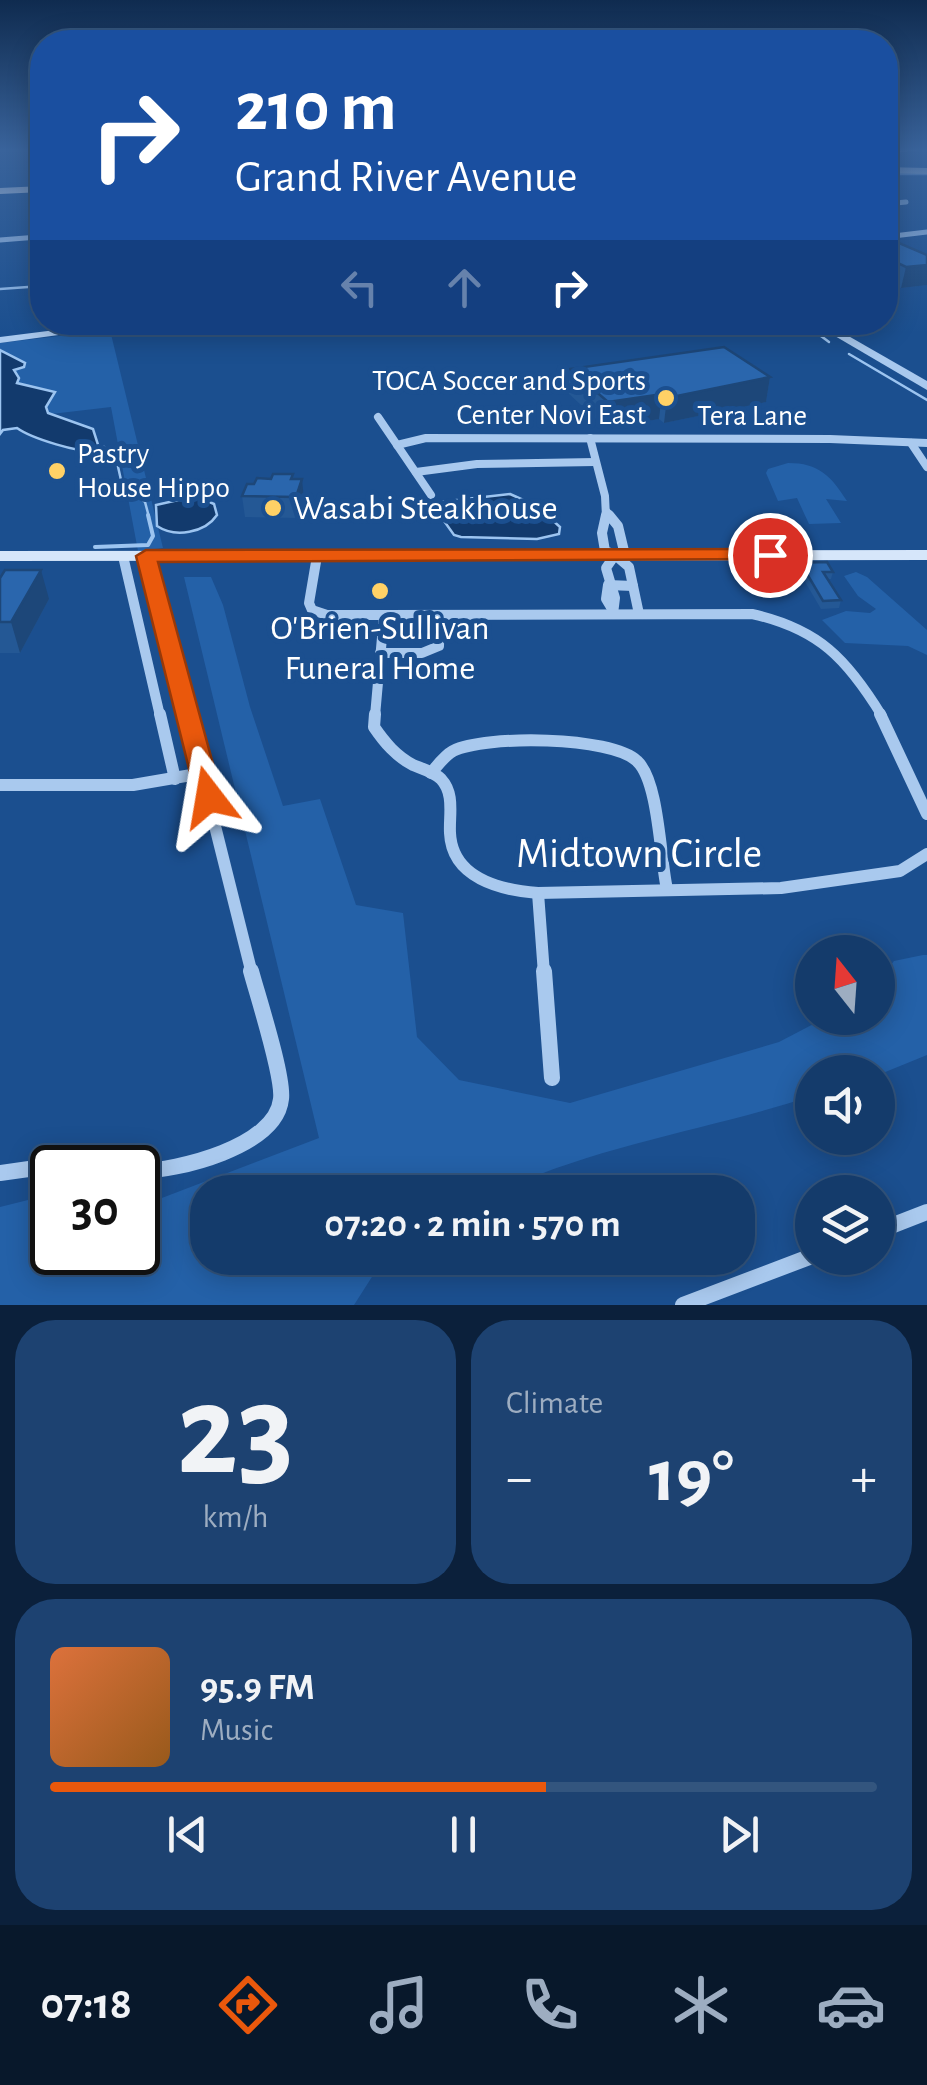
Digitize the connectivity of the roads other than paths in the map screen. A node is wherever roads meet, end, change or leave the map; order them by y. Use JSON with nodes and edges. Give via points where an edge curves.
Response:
{"nodes":[{"id":1,"x":927,"y":232,"type":"edge"},
{"id":2,"x":898,"y":235,"type":"edge"},
{"id":3,"x":30,"y":237,"type":"edge"},
{"id":4,"x":0,"y":240,"type":"edge"},
{"id":5,"x":42,"y":335,"type":"edge"},
{"id":6,"x":839,"y":335,"type":"edge"},
{"id":7,"x":0,"y":340,"type":"edge"},
{"id":8,"x":927,"y":376,"type":"edge"},
{"id":9,"x":913,"y":378,"type":"junction"},
{"id":10,"x":927,"y":386,"type":"edge"},
{"id":11,"x":378,"y":417,"type":"dead end"},
{"id":12,"x":590,"y":438,"type":"junction"},
{"id":13,"x":927,"y":443,"type":"edge"},
{"id":14,"x":398,"y":444,"type":"junction"},
{"id":15,"x":911,"y":444,"type":"junction"},
{"id":16,"x":596,"y":462,"type":"junction"},
{"id":17,"x":927,"y":467,"type":"edge"},
{"id":18,"x":416,"y":472,"type":"junction"},
{"id":19,"x":431,"y":494,"type":"dead end"},
{"id":20,"x":607,"y":512,"type":"junction"},
{"id":21,"x":772,"y":528,"type":"dead end"},
{"id":22,"x":619,"y":553,"type":"junction"},
{"id":23,"x":784,"y":555,"type":"junction"},
{"id":24,"x":927,"y":555,"type":"edge"},
{"id":25,"x":0,"y":556,"type":"edge"},
{"id":26,"x":122,"y":556,"type":"junction"},
{"id":27,"x":146,"y":556,"type":"junction"},
{"id":28,"x":317,"y":556,"type":"junction"},
{"id":29,"x":608,"y":586,"type":"junction"},
{"id":30,"x":632,"y":586,"type":"junction"},
{"id":31,"x":613,"y":612,"type":"junction"},
{"id":32,"x":440,"y":614,"type":"junction"},
{"id":33,"x":639,"y":614,"type":"junction"},
{"id":34,"x":384,"y":615,"type":"junction"},
{"id":35,"x":380,"y":653,"type":"junction"},
{"id":36,"x":431,"y":773,"type":"junction"},
{"id":37,"x":203,"y":774,"type":"junction"},
{"id":38,"x":175,"y":778,"type":"junction"},
{"id":39,"x":0,"y":785,"type":"edge"},
{"id":40,"x":927,"y":814,"type":"edge"},
{"id":41,"x":927,"y":854,"type":"edge"},
{"id":42,"x":667,"y":889,"type":"junction"},
{"id":43,"x":538,"y":893,"type":"junction"},
{"id":44,"x":552,"y":1078,"type":"dead end"},
{"id":45,"x":160,"y":1167,"type":"edge"},
{"id":46,"x":30,"y":1168,"type":"edge"},
{"id":47,"x":0,"y":1172,"type":"edge"},
{"id":48,"x":927,"y":1212,"type":"edge"},
{"id":49,"x":895,"y":1224,"type":"edge"},
{"id":50,"x":795,"y":1262,"type":"edge"},
{"id":51,"x":683,"y":1305,"type":"edge"}],
"edges":[{"from":1,"to":2,"type":"street"},
{"from":3,"to":4,"type":"street"},
{"from":5,"to":7,"type":"street"},
{"from":6,"to":9,"type":"street"},
{"from":8,"to":9,"type":"street"},
{"from":9,"to":10,"type":"street"},
{"from":11,"to":14,"type":"street"},
{"from":12,"to":14,"type":"street","name":"Tera Lane","via":[[426,438]]},
{"from":12,"to":15,"type":"street","name":"Tera Lane"},
{"from":12,"to":16,"type":"street"},
{"from":13,"to":15,"type":"street","name":"Tera Lane"},
{"from":14,"to":18,"type":"street"},
{"from":15,"to":17,"type":"street"},
{"from":16,"to":18,"type":"street"},
{"from":16,"to":20,"type":"street"},
{"from":18,"to":19,"type":"street"},
{"from":20,"to":22,"type":"street","via":[[618,526]]},
{"from":20,"to":22,"type":"street","via":[[602,542],[605,551]]},
{"from":21,"to":23,"type":"street"},
{"from":22,"to":23,"type":"main road"},
{"from":22,"to":28,"type":"main road"},
{"from":22,"to":29,"type":"street","via":[[606,568]]},
{"from":22,"to":30,"type":"street"},
{"from":23,"to":24,"type":"main road"},
{"from":25,"to":26,"type":"main road"},
{"from":26,"to":27,"type":"main road"},
{"from":26,"to":38,"type":"street"},
{"from":27,"to":28,"type":"main road"},
{"from":27,"to":37,"type":"street"},
{"from":28,"to":34,"type":"street","via":[[312,610]]},
{"from":29,"to":30,"type":"street"},
{"from":29,"to":31,"type":"street"},
{"from":30,"to":33,"type":"street"},
{"from":31,"to":32,"type":"street"},
{"from":31,"to":33,"type":"street"},
{"from":32,"to":34,"type":"street"},
{"from":32,"to":35,"type":"street","via":[[439,646]]},
{"from":33,"to":40,"type":"street","via":[[769,616],[806,628],[868,691]]},
{"from":34,"to":35,"type":"street"},
{"from":35,"to":36,"type":"street","via":[[374,726],[400,759]]},
{"from":36,"to":42,"type":"street","via":[[448,754],[476,745],[597,744],[630,755],[645,774]]},
{"from":36,"to":43,"type":"street","name":"Midtown Circle","via":[[451,796],[451,846],[462,865],[499,888]]},
{"from":37,"to":38,"type":"street"},
{"from":37,"to":45,"type":"street","via":[[282,1095],[273,1122],[242,1142]]},
{"from":38,"to":39,"type":"street","via":[[133,785]]},
{"from":41,"to":42,"type":"street","name":"Midtown Circle","via":[[900,871],[822,883]]},
{"from":42,"to":43,"type":"street","name":"Midtown Circle"},
{"from":43,"to":44,"type":"street"},
{"from":46,"to":47,"type":"street"},
{"from":48,"to":49,"type":"street"},
{"from":50,"to":51,"type":"street"}]}
